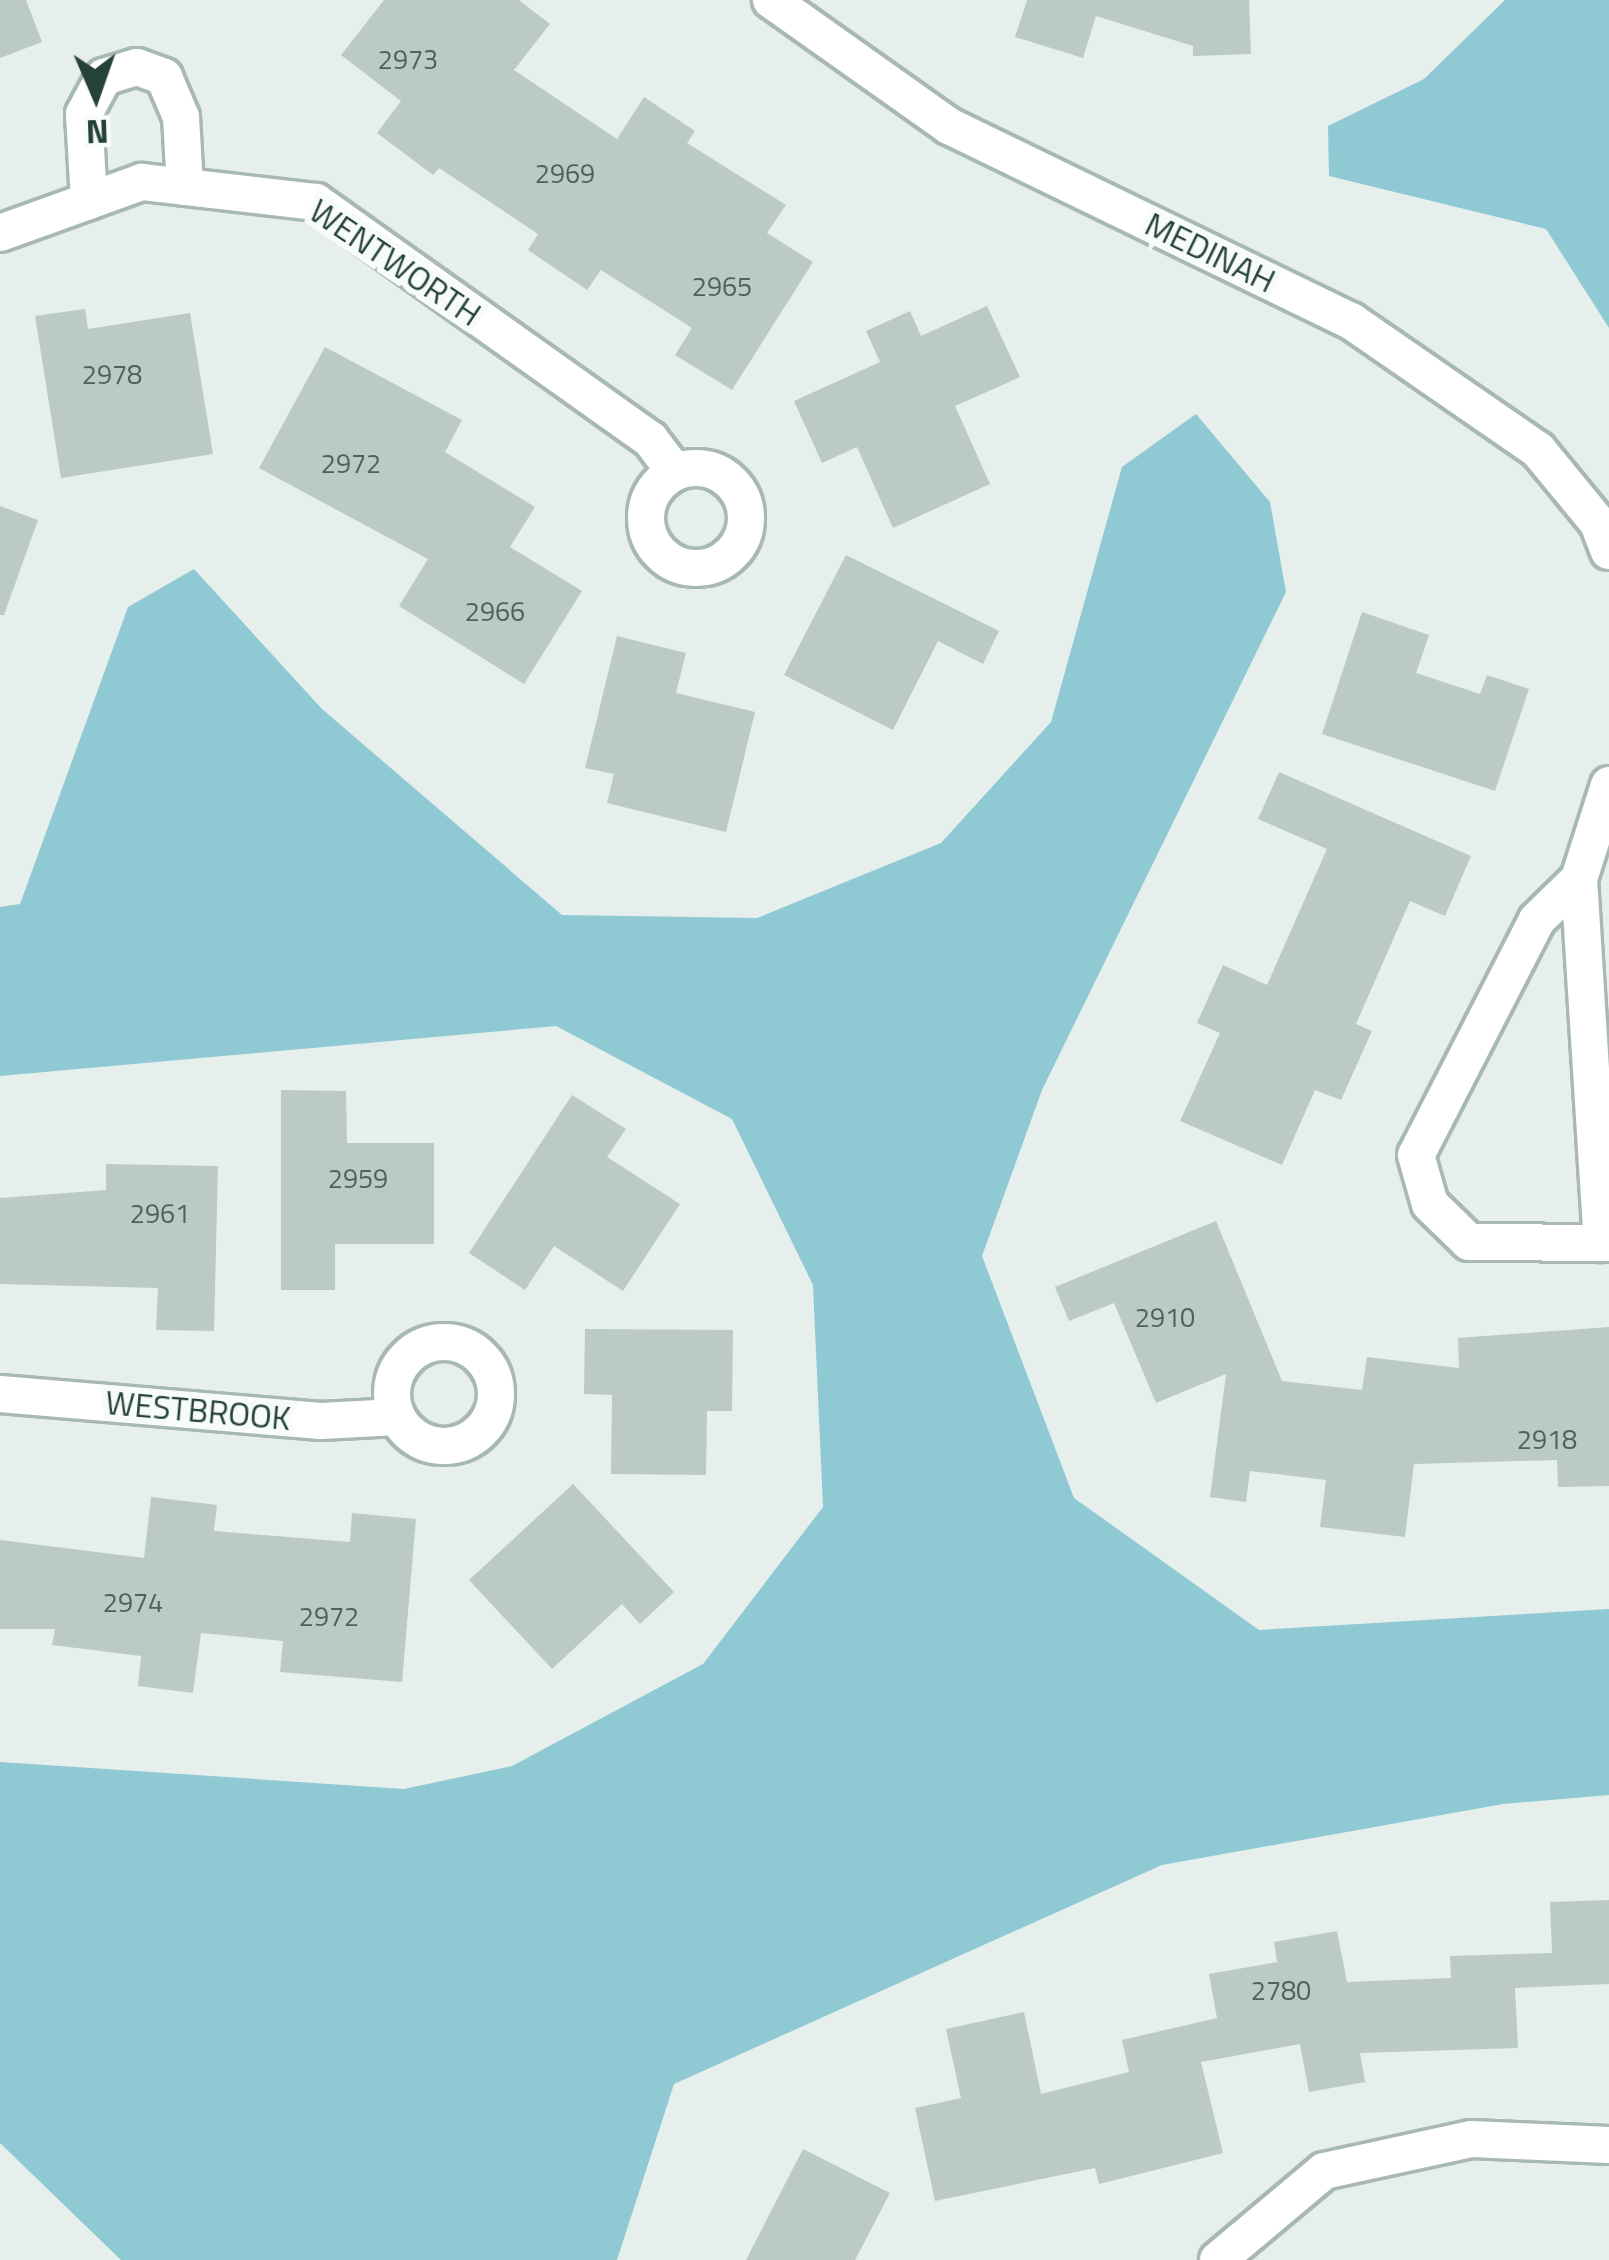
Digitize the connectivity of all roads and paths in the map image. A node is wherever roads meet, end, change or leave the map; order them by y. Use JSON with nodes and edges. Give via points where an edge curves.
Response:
{"nodes":[{"id":1,"x":771,"y":0,"type":"edge"},
{"id":2,"x":185,"y":187,"type":"junction"},
{"id":3,"x":89,"y":201,"type":"junction"},
{"id":4,"x":0,"y":232,"type":"edge"},
{"id":5,"x":675,"y":472,"type":"dead end"},
{"id":6,"x":1609,"y":551,"type":"edge"},
{"id":7,"x":1609,"y":785,"type":"edge"},
{"id":8,"x":1579,"y":878,"type":"junction"},
{"id":9,"x":1605,"y":1243,"type":"edge"},
{"id":10,"x":0,"y":1394,"type":"edge"},
{"id":11,"x":397,"y":1417,"type":"dead end"},
{"id":12,"x":1609,"y":2145,"type":"edge"},
{"id":13,"x":1218,"y":2260,"type":"edge"}],
"edges":[{"from":1,"to":6,"type":"street","name":"MEDINAH","via":[[950,126],[1351,321],[1538,450],[1598,523]]},
{"from":2,"to":3,"type":"street","name":"WENTWORTH","via":[[142,182]]},
{"from":2,"to":3,"type":"street","via":[[181,118],[164,77],[136,67],[104,77],[84,114]]},
{"from":2,"to":5,"type":"street","name":"WENTWORTH","via":[[316,202],[650,439]]},
{"from":3,"to":4,"type":"street","name":"WENTWORTH"},
{"from":7,"to":8,"type":"street"},
{"from":8,"to":9,"type":"street"},
{"from":8,"to":9,"type":"street","via":[[1537,920],[1416,1155],[1430,1204],[1469,1242]]},
{"from":10,"to":11,"type":"street","name":"WESTBROOK","via":[[321,1421]]},
{"from":12,"to":13,"type":"street","via":[[1471,2139],[1324,2171]]}]}
